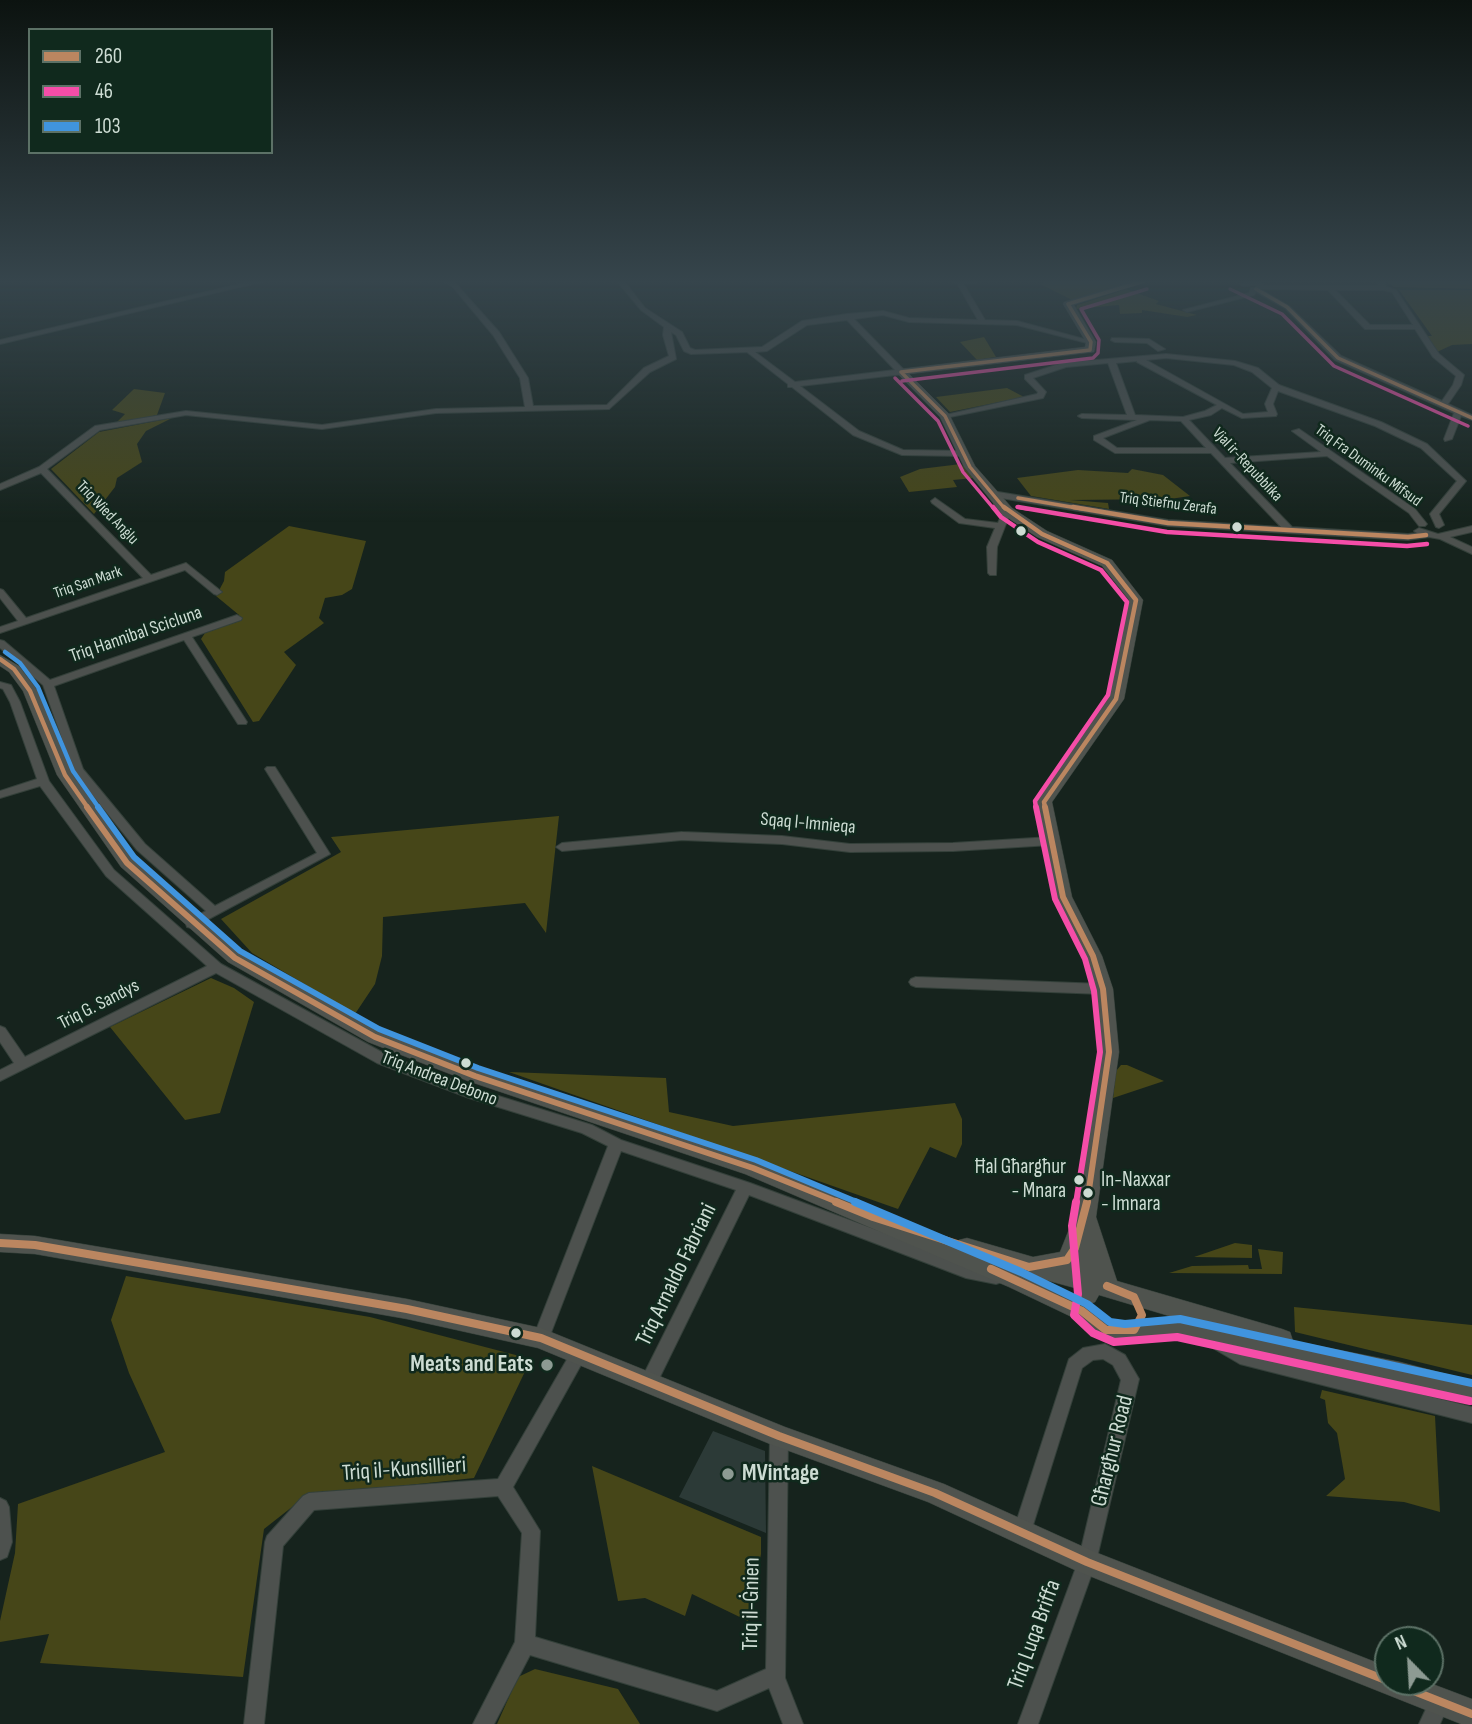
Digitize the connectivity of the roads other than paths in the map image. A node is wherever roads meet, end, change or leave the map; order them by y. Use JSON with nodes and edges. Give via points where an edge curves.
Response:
{"nodes":[{"id":1,"x":513,"y":361,"type":"edge"},
{"id":2,"x":666,"y":361,"type":"edge"},
{"id":3,"x":763,"y":361,"type":"edge"},
{"id":4,"x":891,"y":361,"type":"edge"},
{"id":5,"x":978,"y":361,"type":"edge"},
{"id":6,"x":1100,"y":361,"type":"edge"},
{"id":7,"x":1112,"y":361,"type":"edge"},
{"id":8,"x":1143,"y":361,"type":"edge"},
{"id":9,"x":1220,"y":361,"type":"edge"},
{"id":10,"x":1346,"y":361,"type":"edge"},
{"id":11,"x":1444,"y":361,"type":"edge"},
{"id":12,"x":901,"y":372,"type":"junction"},
{"id":13,"x":791,"y":385,"type":"junction"},
{"id":14,"x":1276,"y":387,"type":"junction"},
{"id":15,"x":1443,"y":405,"type":"junction"},
{"id":16,"x":1221,"y":406,"type":"junction"},
{"id":17,"x":529,"y":408,"type":"junction"},
{"id":18,"x":1458,"y":412,"type":"junction"},
{"id":19,"x":946,"y":416,"type":"junction"},
{"id":20,"x":1082,"y":416,"type":"dead end"},
{"id":21,"x":1132,"y":418,"type":"junction"},
{"id":22,"x":1472,"y":418,"type":"edge"},
{"id":23,"x":1147,"y":419,"type":"junction"},
{"id":24,"x":1183,"y":419,"type":"junction"},
{"id":25,"x":1296,"y":431,"type":"dead end"},
{"id":26,"x":1448,"y":439,"type":"dead end"},
{"id":27,"x":1215,"y":451,"type":"junction"},
{"id":28,"x":963,"y":453,"type":"junction"},
{"id":29,"x":1325,"y":454,"type":"junction"},
{"id":30,"x":1225,"y":461,"type":"junction"},
{"id":31,"x":42,"y":469,"type":"junction"},
{"id":32,"x":0,"y":487,"type":"edge"},
{"id":33,"x":992,"y":494,"type":"junction"},
{"id":34,"x":936,"y":501,"type":"dead end"},
{"id":35,"x":1004,"y":519,"type":"junction"},
{"id":36,"x":1422,"y":524,"type":"junction"},
{"id":37,"x":1439,"y":525,"type":"junction"},
{"id":38,"x":1472,"y":529,"type":"edge"},
{"id":39,"x":1289,"y":530,"type":"junction"},
{"id":40,"x":1444,"y":534,"type":"junction"},
{"id":41,"x":1426,"y":535,"type":"junction"},
{"id":42,"x":1472,"y":551,"type":"edge"},
{"id":43,"x":993,"y":573,"type":"dead end"},
{"id":44,"x":150,"y":579,"type":"junction"},
{"id":45,"x":0,"y":592,"type":"edge"},
{"id":46,"x":217,"y":592,"type":"dead end"},
{"id":47,"x":15,"y":611,"type":"junction"},
{"id":48,"x":0,"y":616,"type":"edge"},
{"id":49,"x":237,"y":618,"type":"dead end"},
{"id":50,"x":23,"y":621,"type":"junction"},
{"id":51,"x":0,"y":630,"type":"edge"},
{"id":52,"x":186,"y":636,"type":"junction"},
{"id":53,"x":0,"y":643,"type":"edge"},
{"id":54,"x":0,"y":659,"type":"edge"},
{"id":55,"x":48,"y":684,"type":"junction"},
{"id":56,"x":0,"y":685,"type":"edge"},
{"id":57,"x":242,"y":722,"type":"dead end"},
{"id":58,"x":271,"y":769,"type":"dead end"},
{"id":59,"x":43,"y":781,"type":"junction"},
{"id":60,"x":0,"y":795,"type":"edge"},
{"id":61,"x":1051,"y":841,"type":"junction"},
{"id":62,"x":562,"y":848,"type":"dead end"},
{"id":63,"x":214,"y":912,"type":"junction"},
{"id":64,"x":192,"y":924,"type":"junction"},
{"id":65,"x":216,"y":967,"type":"junction"},
{"id":66,"x":916,"y":982,"type":"dead end"},
{"id":67,"x":1103,"y":989,"type":"junction"},
{"id":68,"x":0,"y":1031,"type":"edge"},
{"id":69,"x":23,"y":1065,"type":"junction"},
{"id":70,"x":0,"y":1076,"type":"edge"},
{"id":71,"x":617,"y":1144,"type":"junction"},
{"id":72,"x":745,"y":1187,"type":"junction"},
{"id":73,"x":1083,"y":1222,"type":"junction"},
{"id":74,"x":0,"y":1243,"type":"edge"},
{"id":75,"x":1023,"y":1273,"type":"junction"},
{"id":76,"x":1092,"y":1292,"type":"junction"},
{"id":77,"x":1135,"y":1297,"type":"junction"},
{"id":78,"x":1134,"y":1330,"type":"junction"},
{"id":79,"x":1203,"y":1333,"type":"junction"},
{"id":80,"x":541,"y":1338,"type":"junction"},
{"id":81,"x":579,"y":1354,"type":"junction"},
{"id":82,"x":1410,"y":1376,"type":"junction"},
{"id":83,"x":649,"y":1382,"type":"junction"},
{"id":84,"x":1472,"y":1392,"type":"edge"},
{"id":85,"x":1472,"y":1415,"type":"edge"},
{"id":86,"x":779,"y":1436,"type":"junction"},
{"id":87,"x":503,"y":1488,"type":"junction"},
{"id":88,"x":0,"y":1507,"type":"edge"},
{"id":89,"x":1022,"y":1532,"type":"junction"},
{"id":90,"x":0,"y":1551,"type":"edge"},
{"id":91,"x":1087,"y":1562,"type":"junction"},
{"id":92,"x":525,"y":1644,"type":"junction"},
{"id":93,"x":774,"y":1676,"type":"junction"},
{"id":94,"x":1434,"y":1713,"type":"edge"},
{"id":95,"x":1472,"y":1714,"type":"edge"},
{"id":96,"x":254,"y":1724,"type":"edge"},
{"id":97,"x":483,"y":1724,"type":"edge"},
{"id":98,"x":793,"y":1724,"type":"edge"},
{"id":99,"x":1028,"y":1724,"type":"edge"}],
"edges":[{"from":1,"to":17,"type":"street","via":[[524,378]]},
{"from":2,"to":17,"type":"street","via":[[647,370],[609,407]]},
{"from":3,"to":13,"type":"street"},
{"from":4,"to":12,"type":"street"},
{"from":5,"to":12,"type":"main road"},
{"from":6,"to":19,"type":"street","via":[[1056,367],[1028,377],[1042,392],[1040,396]]},
{"from":7,"to":21,"type":"street"},
{"from":8,"to":16,"type":"street"},
{"from":9,"to":14,"type":"street","via":[[1248,366]]},
{"from":10,"to":15,"type":"street"},
{"from":11,"to":15,"type":"street","via":[[1460,375]]},
{"from":12,"to":13,"type":"street"},
{"from":12,"to":19,"type":"main road"},
{"from":13,"to":28,"type":"street","via":[[856,433],[902,452]]},
{"from":14,"to":16,"type":"street","via":[[1269,404],[1273,414],[1241,416]]},
{"from":14,"to":37,"type":"street","via":[[1378,424],[1423,446],[1462,481],[1434,514]]},
{"from":15,"to":18,"type":"street"},
{"from":16,"to":24,"type":"street"},
{"from":17,"to":31,"type":"street","via":[[436,411],[322,427],[186,413],[98,428]]},
{"from":18,"to":22,"type":"street"},
{"from":18,"to":26,"type":"street"},
{"from":19,"to":28,"type":"main road"},
{"from":20,"to":21,"type":"street"},
{"from":21,"to":23,"type":"street"},
{"from":23,"to":24,"type":"street"},
{"from":23,"to":27,"type":"street","via":[[1097,438],[1115,450]]},
{"from":24,"to":27,"type":"street","name":"Vjal ir-Repubblika"},
{"from":25,"to":29,"type":"street","name":"Triq Fra Duminku Mifsud"},
{"from":27,"to":30,"type":"street","name":"Vjal ir-Repubblika"},
{"from":28,"to":33,"type":"main road"},
{"from":29,"to":30,"type":"street"},
{"from":29,"to":36,"type":"street","name":"Triq Fra Duminku Mifsud","via":[[1412,511]]},
{"from":30,"to":39,"type":"street","name":"Vjal ir-Repubblika"},
{"from":31,"to":32,"type":"street"},
{"from":31,"to":44,"type":"street","name":"Triq Wied Anġlu"},
{"from":33,"to":35,"type":"main road"},
{"from":33,"to":39,"type":"street","name":"Triq Stiefnu Zerafa","via":[[1168,523]]},
{"from":34,"to":35,"type":"street","via":[[962,521]]},
{"from":35,"to":43,"type":"street","via":[[992,547]]},
{"from":35,"to":61,"type":"main road","via":[[1107,563],[1136,600],[1116,699],[1044,802]]},
{"from":36,"to":37,"type":"street"},
{"from":36,"to":41,"type":"street","via":[[1417,528]]},
{"from":37,"to":40,"type":"street"},
{"from":38,"to":40,"type":"street"},
{"from":39,"to":41,"type":"street","name":"Triq Stiefnu Zerafa"},
{"from":40,"to":41,"type":"street"},
{"from":40,"to":42,"type":"street"},
{"from":44,"to":46,"type":"street","name":"Triq San Mark","via":[[186,566]]},
{"from":44,"to":50,"type":"street","name":"Triq San Mark"},
{"from":45,"to":47,"type":"street"},
{"from":47,"to":48,"type":"street"},
{"from":47,"to":50,"type":"street"},
{"from":49,"to":52,"type":"street","name":"Triq Hannibal Scicluna"},
{"from":50,"to":51,"type":"street","name":"Triq San Mark"},
{"from":52,"to":55,"type":"street","name":"Triq Hannibal Scicluna"},
{"from":52,"to":57,"type":"street"},
{"from":53,"to":55,"type":"street"},
{"from":54,"to":64,"type":"main road","name":"Triq Andrea Debono","via":[[30,691],[65,775],[127,863]]},
{"from":55,"to":63,"type":"street","via":[[78,770],[141,847]]},
{"from":56,"to":59,"type":"street","name":"Triq Andrea Debono","via":[[15,702]]},
{"from":58,"to":63,"type":"street","via":[[324,854]]},
{"from":59,"to":60,"type":"street"},
{"from":59,"to":65,"type":"street","name":"Triq Andrea Debono","via":[[110,873]]},
{"from":61,"to":62,"type":"street","name":"Sqaq l-Imnieqa","via":[[850,848],[682,836]]},
{"from":61,"to":67,"type":"main road","via":[[1063,897]]},
{"from":63,"to":64,"type":"street"},
{"from":64,"to":75,"type":"main road","name":"Triq Andrea Debono","via":[[235,958],[374,1037],[475,1076],[753,1168]]},
{"from":65,"to":69,"type":"street","name":"Triq G. Sandys"},
{"from":65,"to":71,"type":"street","name":"Triq Andrea Debono","via":[[382,1059],[587,1129]]},
{"from":66,"to":67,"type":"street"},
{"from":67,"to":73,"type":"main road","via":[[1109,1052]]},
{"from":68,"to":69,"type":"street"},
{"from":69,"to":70,"type":"street","name":"Triq G. Sandys"},
{"from":71,"to":72,"type":"street","name":"Triq Andrea Debono"},
{"from":71,"to":80,"type":"street"},
{"from":72,"to":75,"type":"street","name":"Triq Andrea Debono","via":[[972,1273]]},
{"from":72,"to":83,"type":"street","name":"Triq Arnaldo Fabriani"},
{"from":73,"to":75,"type":"main road","via":[[1067,1260]]},
{"from":73,"to":76,"type":"main road"},
{"from":74,"to":80,"type":"main road","via":[[35,1245],[393,1306]]},
{"from":75,"to":76,"type":"main road","name":"Triq Andrea Debono"},
{"from":76,"to":77,"type":"main road"},
{"from":76,"to":78,"type":"main road","via":[[1106,1331]]},
{"from":77,"to":78,"type":"main road","via":[[1142,1315]]},
{"from":77,"to":82,"type":"main road"},
{"from":78,"to":79,"type":"main road","via":[[1178,1328]]},
{"from":79,"to":82,"type":"main road"},
{"from":79,"to":85,"type":"street","via":[[1240,1357]]},
{"from":80,"to":81,"type":"main road"},
{"from":81,"to":83,"type":"main road"},
{"from":81,"to":87,"type":"street"},
{"from":82,"to":84,"type":"main road"},
{"from":83,"to":86,"type":"main road"},
{"from":86,"to":89,"type":"main road","via":[[935,1493]]},
{"from":86,"to":93,"type":"street","name":"Triq il-Ġnien"},
{"from":87,"to":92,"type":"street","via":[[531,1531]]},
{"from":87,"to":96,"type":"street","name":"Triq il-Kunsillieri","via":[[309,1502],[274,1542]]},
{"from":88,"to":90,"type":"street"},
{"from":89,"to":91,"type":"main road"},
{"from":89,"to":91,"type":"street","name":"Għargħur Road","via":[[1075,1364],[1089,1353],[1105,1351],[1119,1360],[1130,1379]]},
{"from":91,"to":94,"type":"main road"},
{"from":91,"to":99,"type":"street","name":"Triq Luqa Briffa"},
{"from":92,"to":93,"type":"street","name":"Triq il-Ġnien","via":[[717,1701]]},
{"from":92,"to":97,"type":"street"},
{"from":93,"to":98,"type":"street"},
{"from":94,"to":95,"type":"main road"}]}
